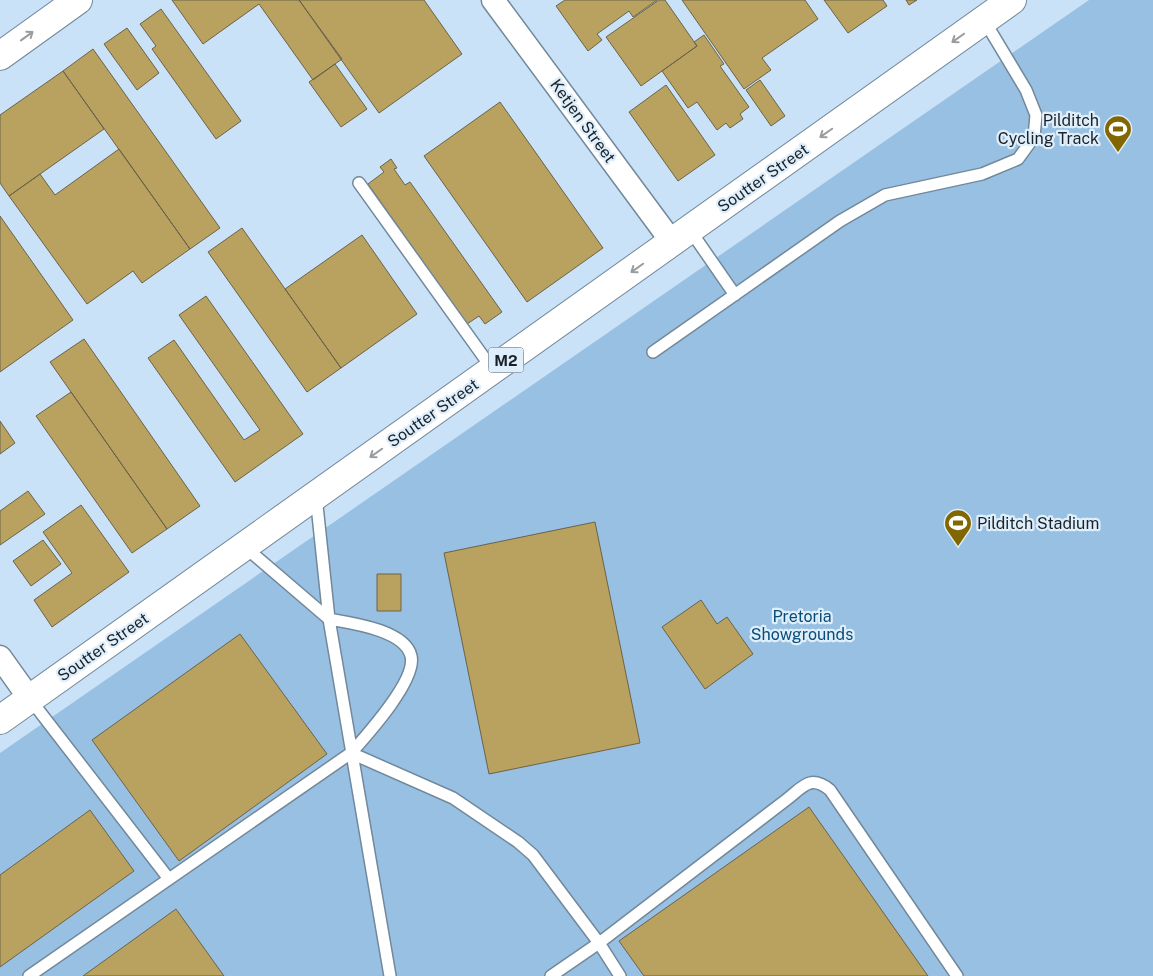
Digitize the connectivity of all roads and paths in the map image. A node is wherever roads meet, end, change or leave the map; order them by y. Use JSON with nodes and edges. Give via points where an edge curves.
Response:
{"nodes":[{"id":1,"x":78,"y":0,"type":"edge"},
{"id":2,"x":493,"y":0,"type":"edge"},
{"id":3,"x":1012,"y":0,"type":"edge"},
{"id":4,"x":984,"y":20,"type":"junction"},
{"id":5,"x":0,"y":56,"type":"edge"},
{"id":6,"x":359,"y":183,"type":"dead end"},
{"id":7,"x":681,"y":236,"type":"junction"},
{"id":8,"x":735,"y":295,"type":"junction"},
{"id":9,"x":653,"y":352,"type":"dead end"},
{"id":10,"x":493,"y":370,"type":"junction"},
{"id":11,"x":316,"y":496,"type":"junction"},
{"id":12,"x":245,"y":547,"type":"junction"},
{"id":13,"x":330,"y":619,"type":"junction"},
{"id":14,"x":0,"y":657,"type":"edge"},
{"id":15,"x":30,"y":699,"type":"junction"},
{"id":16,"x":0,"y":720,"type":"edge"},
{"id":17,"x":351,"y":753,"type":"junction"},
{"id":18,"x":169,"y":879,"type":"junction"},
{"id":19,"x":598,"y":943,"type":"junction"},
{"id":20,"x":29,"y":976,"type":"edge"},
{"id":21,"x":390,"y":976,"type":"edge"},
{"id":22,"x":551,"y":976,"type":"edge"},
{"id":23,"x":620,"y":976,"type":"edge"},
{"id":24,"x":957,"y":976,"type":"edge"}],
"edges":[{"from":5,"to":1,"type":"main road","one_way":true},
{"from":2,"to":7,"type":"street","name":"Ketjen Street"},
{"from":3,"to":4,"type":"main road","name":"Soutter Street","number":"M2"},
{"from":4,"to":7,"type":"main road","name":"Soutter Street","number":"M2","one_way":true},
{"from":4,"to":8,"type":"lane","via":[[1026,90],[1036,115],[1034,137],[1018,159],[982,174],[885,196],[840,221]]},
{"from":6,"to":10,"type":"lane"},
{"from":7,"to":8,"type":"lane"},
{"from":7,"to":10,"type":"main road","name":"Soutter Street","number":"M2","one_way":true},
{"from":8,"to":9,"type":"lane"},
{"from":10,"to":11,"type":"main road","name":"Soutter Street","number":"M2","one_way":true},
{"from":11,"to":12,"type":"main road","name":"Soutter Street","number":"M2"},
{"from":11,"to":13,"type":"lane"},
{"from":12,"to":13,"type":"lane"},
{"from":12,"to":15,"type":"main road","name":"Soutter Street","number":"M2"},
{"from":13,"to":17,"type":"lane"},
{"from":13,"to":17,"type":"lane","via":[[366,625],[392,636],[404,644],[411,656],[409,674],[385,713]]},
{"from":14,"to":15,"type":"street"},
{"from":15,"to":16,"type":"main road","name":"Soutter Street","number":"M2"},
{"from":15,"to":18,"type":"lane"},
{"from":17,"to":18,"type":"lane"},
{"from":17,"to":19,"type":"lane","via":[[453,798],[504,831],[533,855]]},
{"from":17,"to":21,"type":"lane"},
{"from":18,"to":20,"type":"lane"},
{"from":19,"to":22,"type":"lane"},
{"from":19,"to":23,"type":"lane"},
{"from":19,"to":24,"type":"lane","via":[[807,784],[821,782],[830,790]]}]}
